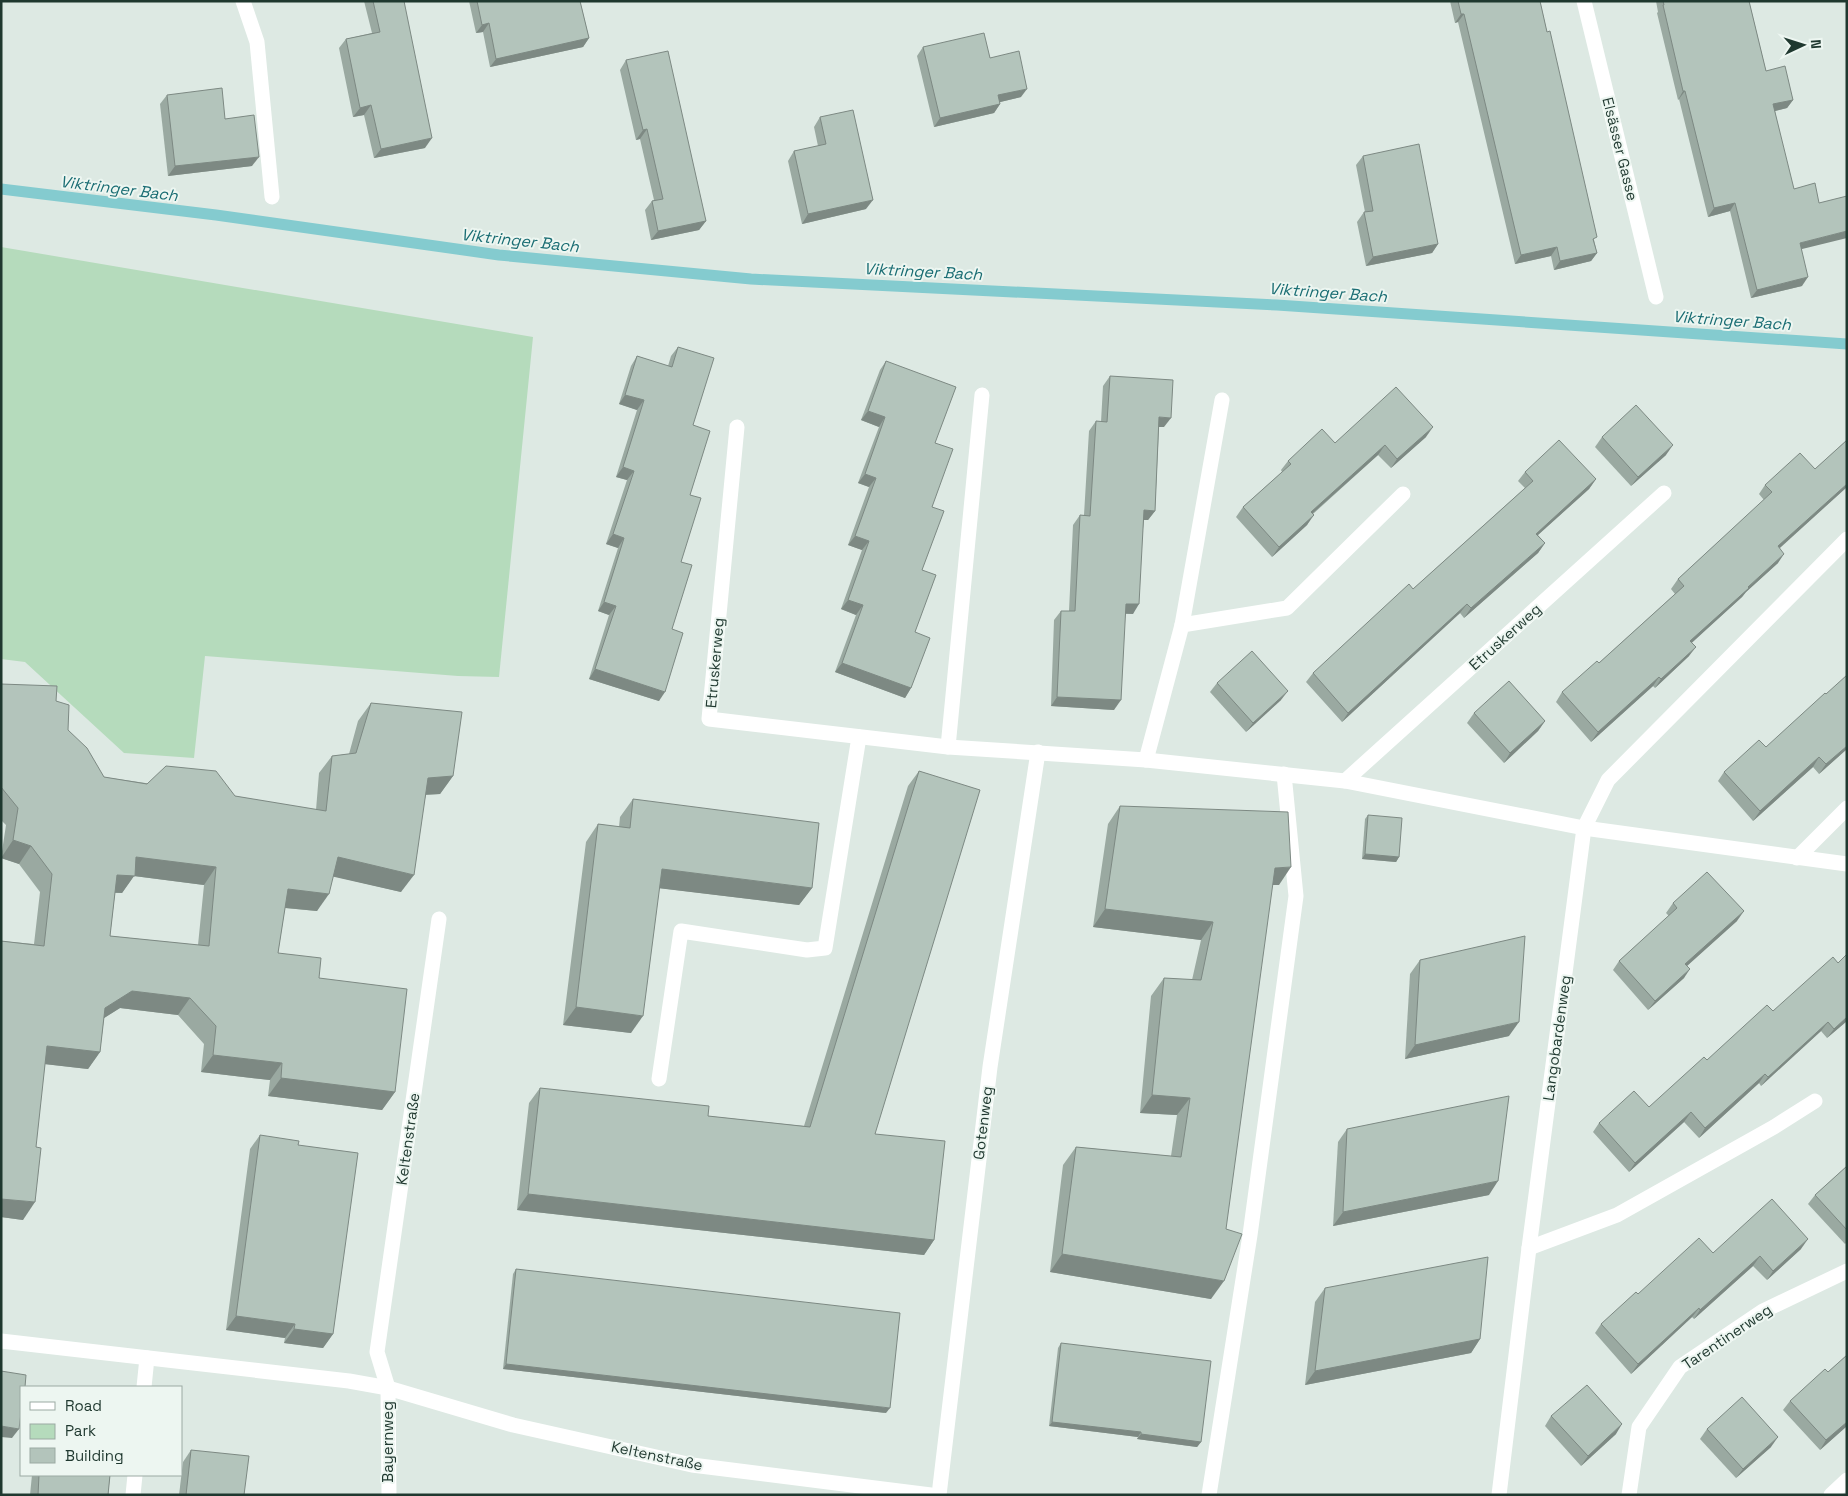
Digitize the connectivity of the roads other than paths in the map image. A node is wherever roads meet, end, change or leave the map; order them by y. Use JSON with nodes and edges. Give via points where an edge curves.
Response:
{"nodes":[{"id":1,"x":243,"y":1,"type":"edge"},
{"id":2,"x":1584,"y":1,"type":"edge"},
{"id":3,"x":272,"y":197,"type":"dead end"},
{"id":4,"x":1656,"y":297,"type":"dead end"},
{"id":5,"x":982,"y":395,"type":"dead end"},
{"id":6,"x":1222,"y":400,"type":"dead end"},
{"id":7,"x":737,"y":427,"type":"dead end"},
{"id":8,"x":1664,"y":493,"type":"dead end"},
{"id":9,"x":1403,"y":494,"type":"dead end"},
{"id":10,"x":1847,"y":539,"type":"edge"},
{"id":11,"x":1182,"y":625,"type":"junction"},
{"id":12,"x":859,"y":737,"type":"junction"},
{"id":13,"x":948,"y":747,"type":"junction"},
{"id":14,"x":1038,"y":752,"type":"junction"},
{"id":15,"x":1146,"y":760,"type":"junction"},
{"id":16,"x":1284,"y":774,"type":"junction"},
{"id":17,"x":1345,"y":781,"type":"junction"},
{"id":18,"x":1847,"y":808,"type":"edge"},
{"id":19,"x":1584,"y":828,"type":"junction"},
{"id":20,"x":1797,"y":858,"type":"junction"},
{"id":21,"x":1847,"y":864,"type":"edge"},
{"id":22,"x":439,"y":918,"type":"dead end"},
{"id":23,"x":659,"y":1079,"type":"dead end"},
{"id":24,"x":1815,"y":1101,"type":"dead end"},
{"id":25,"x":1529,"y":1248,"type":"junction"},
{"id":26,"x":1847,"y":1271,"type":"edge"},
{"id":27,"x":1,"y":1341,"type":"edge"},
{"id":28,"x":147,"y":1358,"type":"junction"},
{"id":29,"x":144,"y":1386,"type":"edge"},
{"id":30,"x":388,"y":1388,"type":"junction"},
{"id":31,"x":135,"y":1476,"type":"edge"},
{"id":32,"x":1847,"y":1480,"type":"edge"},
{"id":33,"x":133,"y":1495,"type":"edge"},
{"id":34,"x":389,"y":1495,"type":"edge"},
{"id":35,"x":931,"y":1495,"type":"edge"},
{"id":36,"x":939,"y":1495,"type":"edge"},
{"id":37,"x":1209,"y":1495,"type":"edge"},
{"id":38,"x":1500,"y":1495,"type":"edge"},
{"id":39,"x":1629,"y":1495,"type":"edge"},
{"id":40,"x":1831,"y":1495,"type":"edge"}],
"edges":[{"from":1,"to":3,"type":"street","via":[[257,42]]},
{"from":2,"to":4,"type":"street","name":"Elsässer Gasse"},
{"from":5,"to":13,"type":"street"},
{"from":6,"to":11,"type":"street"},
{"from":7,"to":12,"type":"street","name":"Etruskerweg","via":[[709,719]]},
{"from":8,"to":17,"type":"street","name":"Etruskerweg"},
{"from":9,"to":11,"type":"street","via":[[1287,608]]},
{"from":10,"to":19,"type":"street","via":[[1608,780]]},
{"from":11,"to":15,"type":"street"},
{"from":12,"to":13,"type":"street","name":"Etruskerweg"},
{"from":12,"to":23,"type":"street","via":[[825,948],[807,950],[681,931]]},
{"from":13,"to":14,"type":"street","name":"Etruskerweg"},
{"from":14,"to":15,"type":"street","name":"Etruskerweg"},
{"from":14,"to":36,"type":"street","name":"Gotenweg","via":[[990,1068]]},
{"from":15,"to":16,"type":"street","name":"Etruskerweg"},
{"from":16,"to":17,"type":"street","name":"Etruskerweg"},
{"from":16,"to":37,"type":"street","via":[[1296,896],[1250,1235]]},
{"from":17,"to":19,"type":"street","name":"Etruskerweg"},
{"from":18,"to":20,"type":"street"},
{"from":19,"to":20,"type":"street","name":"Etruskerweg"},
{"from":19,"to":25,"type":"street","name":"Langobardenweg"},
{"from":20,"to":21,"type":"street","name":"Etruskerweg"},
{"from":22,"to":30,"type":"street","name":"Keltenstraße","via":[[377,1352]]},
{"from":24,"to":25,"type":"street","via":[[1617,1215]]},
{"from":25,"to":38,"type":"street","name":"Langobardenweg"},
{"from":26,"to":39,"type":"street","name":"Tarentinerweg","via":[[1763,1311],[1680,1367],[1639,1427]]},
{"from":27,"to":28,"type":"street","name":"Keltenstraße"},
{"from":28,"to":29,"type":"street"},
{"from":28,"to":30,"type":"street","name":"Keltenstraße"},
{"from":30,"to":34,"type":"street","name":"Bayernweg"},
{"from":30,"to":35,"type":"street","name":"Keltenstraße","via":[[513,1425],[692,1465]]},
{"from":31,"to":33,"type":"street"},
{"from":32,"to":40,"type":"street"}]}
